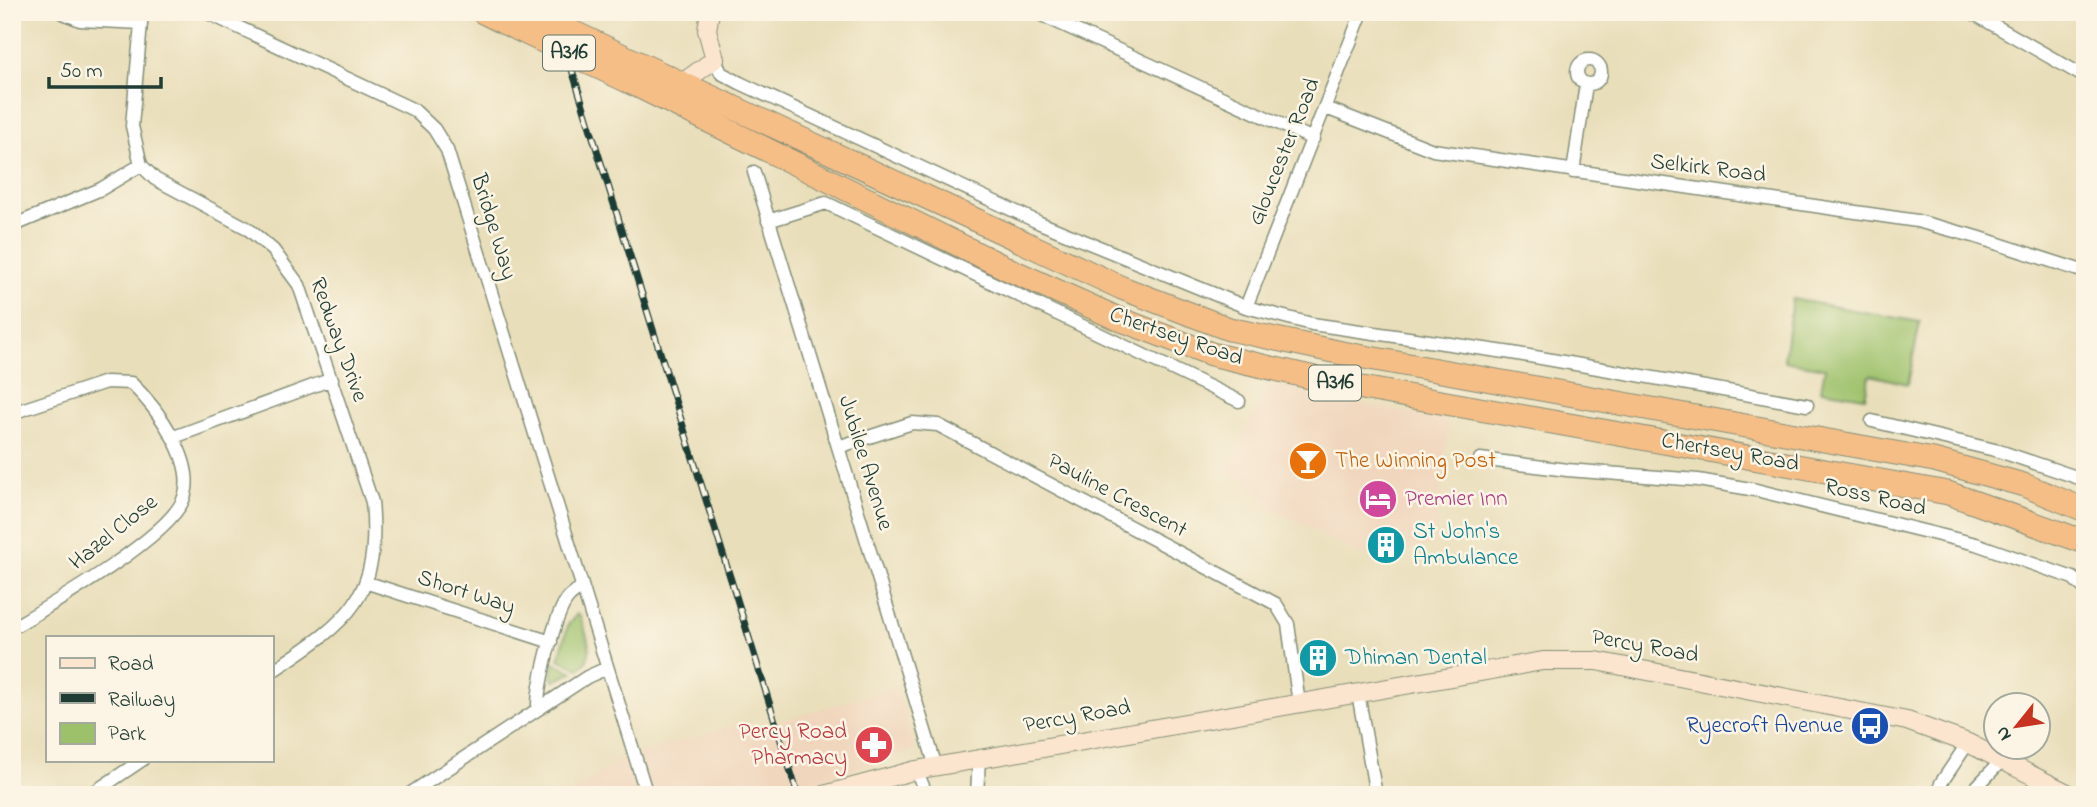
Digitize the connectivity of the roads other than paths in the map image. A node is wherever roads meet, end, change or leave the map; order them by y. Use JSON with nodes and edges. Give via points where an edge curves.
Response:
{"nodes":[{"id":1,"x":61,"y":12,"type":"edge"},
{"id":2,"x":206,"y":12,"type":"edge"},
{"id":3,"x":483,"y":12,"type":"edge"},
{"id":4,"x":530,"y":12,"type":"edge"},
{"id":5,"x":710,"y":12,"type":"edge"},
{"id":6,"x":1035,"y":12,"type":"edge"},
{"id":7,"x":1362,"y":12,"type":"edge"},
{"id":8,"x":1972,"y":12,"type":"edge"},
{"id":9,"x":142,"y":18,"type":"edge"},
{"id":10,"x":715,"y":59,"type":"junction"},
{"id":11,"x":635,"y":73,"type":"junction"},
{"id":12,"x":2085,"y":77,"type":"edge"},
{"id":13,"x":681,"y":84,"type":"junction"},
{"id":14,"x":1586,"y":84,"type":"dead end"},
{"id":15,"x":1326,"y":108,"type":"junction"},
{"id":16,"x":1313,"y":139,"type":"junction"},
{"id":17,"x":141,"y":165,"type":"junction"},
{"id":18,"x":754,"y":172,"type":"dead end"},
{"id":19,"x":1573,"y":172,"type":"junction"},
{"id":20,"x":768,"y":221,"type":"junction"},
{"id":21,"x":1040,"y":223,"type":"junction"},
{"id":22,"x":12,"y":226,"type":"edge"},
{"id":23,"x":1030,"y":244,"type":"junction"},
{"id":24,"x":2085,"y":272,"type":"edge"},
{"id":25,"x":1246,"y":307,"type":"junction"},
{"id":26,"x":332,"y":379,"type":"junction"},
{"id":27,"x":1239,"y":401,"type":"dead end"},
{"id":28,"x":1807,"y":405,"type":"dead end"},
{"id":29,"x":12,"y":413,"type":"edge"},
{"id":30,"x":1872,"y":421,"type":"dead end"},
{"id":31,"x":174,"y":437,"type":"junction"},
{"id":32,"x":838,"y":447,"type":"junction"},
{"id":33,"x":1480,"y":459,"type":"dead end"},
{"id":34,"x":2085,"y":480,"type":"edge"},
{"id":35,"x":2085,"y":510,"type":"edge"},
{"id":36,"x":2085,"y":542,"type":"edge"},
{"id":37,"x":368,"y":583,"type":"junction"},
{"id":38,"x":583,"y":587,"type":"junction"},
{"id":39,"x":2085,"y":589,"type":"edge"},
{"id":40,"x":12,"y":628,"type":"edge"},
{"id":41,"x":551,"y":642,"type":"junction"},
{"id":42,"x":607,"y":668,"type":"junction"},
{"id":43,"x":273,"y":671,"type":"edge"},
{"id":44,"x":1358,"y":693,"type":"junction"},
{"id":45,"x":1299,"y":704,"type":"junction"},
{"id":46,"x":538,"y":709,"type":"junction"},
{"id":47,"x":1968,"y":743,"type":"junction"},
{"id":48,"x":1982,"y":750,"type":"edge"},
{"id":49,"x":979,"y":758,"type":"junction"},
{"id":50,"x":139,"y":762,"type":"edge"},
{"id":51,"x":2000,"y":762,"type":"edge"},
{"id":52,"x":2006,"y":762,"type":"edge"},
{"id":53,"x":936,"y":767,"type":"junction"},
{"id":54,"x":916,"y":770,"type":"junction"},
{"id":55,"x":90,"y":795,"type":"edge"},
{"id":56,"x":408,"y":795,"type":"edge"},
{"id":57,"x":647,"y":795,"type":"edge"},
{"id":58,"x":824,"y":795,"type":"edge"},
{"id":59,"x":927,"y":795,"type":"edge"},
{"id":60,"x":977,"y":795,"type":"edge"},
{"id":61,"x":1376,"y":795,"type":"edge"},
{"id":62,"x":1941,"y":795,"type":"edge"},
{"id":63,"x":1969,"y":795,"type":"edge"},
{"id":64,"x":2071,"y":795,"type":"edge"}],
"edges":[{"from":1,"to":9,"type":"street","via":[[80,20]]},
{"from":2,"to":38,"type":"street","name":"Bridge Way","via":[[414,110],[434,129],[447,150]]},
{"from":3,"to":11,"type":"highway","name":"Chertsey Road","number":"A316","bridge":true},
{"from":4,"to":11,"type":"highway","name":"Chertsey Road","number":"A316","bridge":true},
{"from":5,"to":10,"type":"street","via":[[707,30]]},
{"from":6,"to":16,"type":"street"},
{"from":7,"to":15,"type":"street","name":"Gloucester Road"},
{"from":8,"to":12,"type":"street"},
{"from":9,"to":17,"type":"street","via":[[132,126]]},
{"from":10,"to":13,"type":"street"},
{"from":10,"to":21,"type":"street","via":[[721,73],[740,83]]},
{"from":11,"to":13,"type":"highway","name":"Chertsey Road","number":"A316"},
{"from":11,"to":36,"type":"highway","name":"Chertsey Road","number":"A316","via":[[1008,269],[1211,355],[1340,384],[1948,494]]},
{"from":13,"to":23,"type":"highway","name":"Chertsey Road","number":"A316"},
{"from":14,"to":19,"type":"street"},
{"from":15,"to":16,"type":"street","name":"Gloucester Road"},
{"from":15,"to":19,"type":"street","name":"Selkirk Road","via":[[1433,150]]},
{"from":16,"to":25,"type":"street","name":"Gloucester Road"},
{"from":17,"to":22,"type":"street","via":[[101,189]]},
{"from":17,"to":26,"type":"street","name":"Redway Drive","via":[[155,179],[247,229],[273,250],[299,285]]},
{"from":18,"to":20,"type":"street","name":"Jubilee Avenue"},
{"from":19,"to":24,"type":"street","name":"Selkirk Road","via":[[1917,221]]},
{"from":20,"to":27,"type":"street","name":"Chertsey Road","via":[[826,204]]},
{"from":20,"to":32,"type":"street","name":"Jubilee Avenue"},
{"from":21,"to":23,"type":"street"},
{"from":21,"to":25,"type":"street"},
{"from":23,"to":35,"type":"highway","name":"Chertsey Road","number":"A316","via":[[1122,288],[1229,329],[1934,460],[2024,485]]},
{"from":25,"to":28,"type":"street","via":[[1312,324],[1512,353]]},
{"from":26,"to":31,"type":"street"},
{"from":26,"to":37,"type":"street","name":"Redway Drive","via":[[372,502],[375,539]]},
{"from":29,"to":31,"type":"street","name":"Hazel Close","via":[[106,382],[131,383],[149,399]]},
{"from":30,"to":34,"type":"street","via":[[1999,451]]},
{"from":31,"to":40,"type":"street","name":"Hazel Close","via":[[186,477],[183,500],[167,521],[81,587]]},
{"from":32,"to":45,"type":"street","name":"Pauline Crescent","via":[[912,423],[938,425],[1276,604],[1288,624]]},
{"from":32,"to":53,"type":"street","name":"Jubilee Avenue"},
{"from":33,"to":39,"type":"street","name":"Ross Road","via":[[1698,480],[1756,491],[1976,544],[2073,578]]},
{"from":37,"to":41,"type":"street","name":"Short Way"},
{"from":37,"to":43,"type":"street","name":"Redway Drive","via":[[332,631]]},
{"from":38,"to":41,"type":"street","via":[[567,598]]},
{"from":38,"to":42,"type":"street","name":"Bridge Way"},
{"from":41,"to":46,"type":"street"},
{"from":42,"to":46,"type":"street"},
{"from":42,"to":57,"type":"street","name":"Bridge Way"},
{"from":44,"to":45,"type":"street","name":"Percy Road"},
{"from":44,"to":47,"type":"street","name":"Percy Road","via":[[1543,661],[1596,661],[1907,721]]},
{"from":44,"to":61,"type":"street"},
{"from":45,"to":49,"type":"street","name":"Percy Road"},
{"from":46,"to":56,"type":"street"},
{"from":47,"to":48,"type":"street","name":"Percy Road"},
{"from":47,"to":62,"type":"street","via":[[1941,783]]},
{"from":49,"to":53,"type":"street","name":"Percy Road"},
{"from":49,"to":60,"type":"street"},
{"from":50,"to":55,"type":"street"},
{"from":51,"to":63,"type":"street"},
{"from":52,"to":64,"type":"street","name":"Percy Road"},
{"from":53,"to":54,"type":"street","name":"Percy Road"},
{"from":54,"to":58,"type":"street","name":"Percy Road"},
{"from":54,"to":59,"type":"street"}]}
